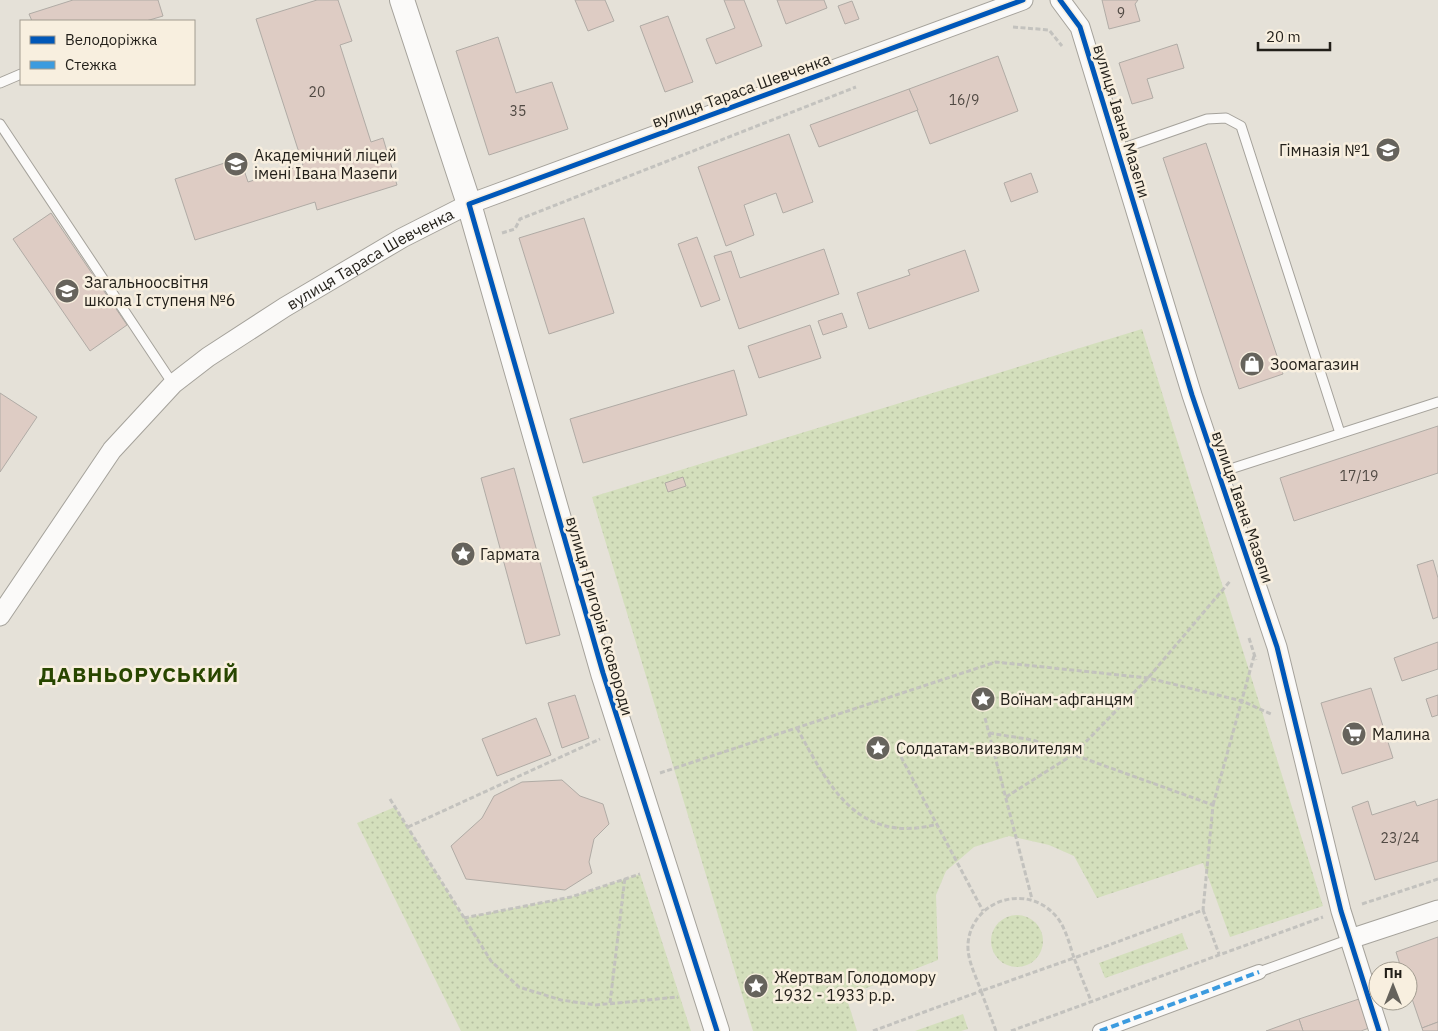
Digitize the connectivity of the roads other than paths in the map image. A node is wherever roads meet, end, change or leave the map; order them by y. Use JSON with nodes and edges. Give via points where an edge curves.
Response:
{"nodes":[{"id":1,"x":402,"y":0,"type":"edge"},
{"id":2,"x":1023,"y":0,"type":"edge"},
{"id":3,"x":1060,"y":0,"type":"edge"},
{"id":4,"x":20,"y":74,"type":"edge"},
{"id":5,"x":0,"y":83,"type":"edge"},
{"id":6,"x":0,"y":124,"type":"edge"},
{"id":7,"x":1118,"y":150,"type":"junction"},
{"id":8,"x":468,"y":204,"type":"junction"},
{"id":9,"x":173,"y":384,"type":"junction"},
{"id":10,"x":1438,"y":402,"type":"edge"},
{"id":11,"x":1340,"y":433,"type":"junction"},
{"id":12,"x":1218,"y":473,"type":"junction"},
{"id":13,"x":0,"y":616,"type":"edge"},
{"id":14,"x":1438,"y":910,"type":"edge"},
{"id":15,"x":1350,"y":939,"type":"junction"},
{"id":16,"x":1259,"y":972,"type":"joint"},
{"id":17,"x":717,"y":1031,"type":"edge"},
{"id":18,"x":1100,"y":1031,"type":"edge"},
{"id":19,"x":1378,"y":1031,"type":"edge"}],
"edges":[{"from":1,"to":8,"type":"street","name":"вулиця Григорія Сковороди"},
{"from":2,"to":8,"type":"street","name":"вулиця Тараса Шевченка"},
{"from":3,"to":7,"type":"street","name":"вулиця Івана Мазепи","via":[[1080,27]]},
{"from":4,"to":5,"type":"lane"},
{"from":6,"to":9,"type":"lane"},
{"from":7,"to":11,"type":"lane","via":[[1207,119],[1226,118],[1241,126]]},
{"from":7,"to":12,"type":"street","name":"вулиця Івана Мазепи"},
{"from":8,"to":9,"type":"street","name":"вулиця Тараса Шевченка","via":[[402,238],[286,307],[208,357]]},
{"from":8,"to":17,"type":"street","name":"вулиця Григорія Сковороди","via":[[603,673]]},
{"from":9,"to":13,"type":"street","name":"вулиця Тараса Шевченка","via":[[112,450]]},
{"from":10,"to":11,"type":"lane"},
{"from":11,"to":12,"type":"lane"},
{"from":12,"to":15,"type":"street","name":"вулиця Івана Мазепи","via":[[1277,647]]},
{"from":14,"to":15,"type":"street"},
{"from":15,"to":16,"type":"lane"},
{"from":15,"to":19,"type":"street","name":"вулиця Івана Мазепи"},
{"from":16,"to":18,"type":"street"}]}
